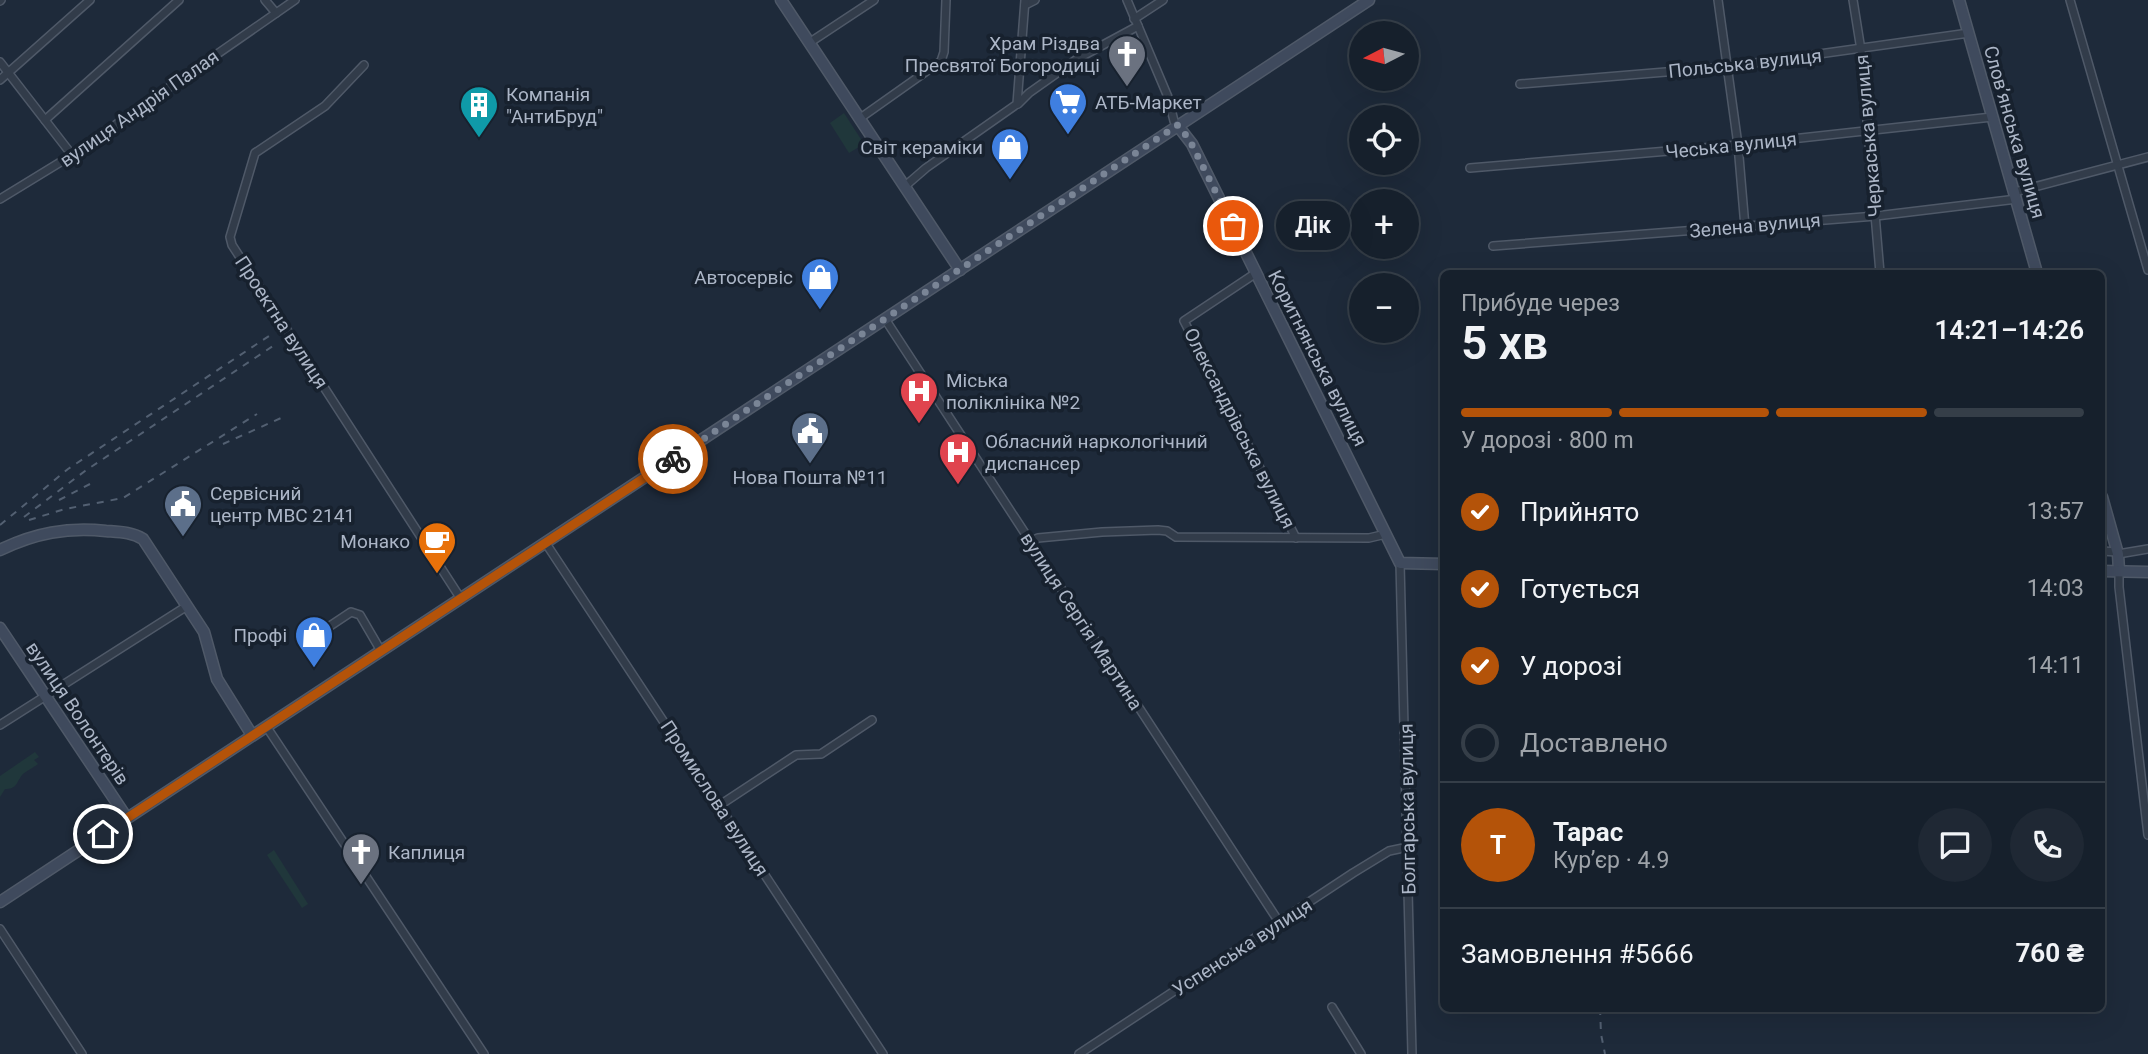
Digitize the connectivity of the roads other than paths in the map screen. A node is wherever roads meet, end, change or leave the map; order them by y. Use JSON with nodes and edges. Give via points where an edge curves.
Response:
{"nodes":[{"id":1,"x":90,"y":0,"type":"edge"},
{"id":2,"x":179,"y":0,"type":"edge"},
{"id":3,"x":265,"y":0,"type":"edge"},
{"id":4,"x":295,"y":0,"type":"edge"},
{"id":5,"x":781,"y":0,"type":"edge"},
{"id":6,"x":874,"y":0,"type":"edge"},
{"id":7,"x":946,"y":0,"type":"edge"},
{"id":8,"x":1035,"y":0,"type":"edge"},
{"id":9,"x":1127,"y":0,"type":"edge"},
{"id":10,"x":1163,"y":0,"type":"edge"},
{"id":11,"x":1369,"y":0,"type":"edge"},
{"id":12,"x":1718,"y":0,"type":"edge"},
{"id":13,"x":1853,"y":0,"type":"edge"},
{"id":14,"x":1959,"y":0,"type":"edge"},
{"id":15,"x":2070,"y":0,"type":"edge"},
{"id":16,"x":1025,"y":2,"type":"edge"},
{"id":17,"x":276,"y":13,"type":"junction"},
{"id":18,"x":1136,"y":22,"type":"junction"},
{"id":19,"x":1969,"y":33,"type":"junction"},
{"id":20,"x":809,"y":43,"type":"junction"},
{"id":21,"x":1860,"y":50,"type":"junction"},
{"id":22,"x":0,"y":62,"type":"edge"},
{"id":23,"x":363,"y":65,"type":"dead end"},
{"id":24,"x":1726,"y":67,"type":"junction"},
{"id":25,"x":9,"y":74,"type":"junction"},
{"id":26,"x":0,"y":80,"type":"edge"},
{"id":27,"x":1520,"y":84,"type":"dead end"},
{"id":28,"x":1017,"y":104,"type":"junction"},
{"id":29,"x":1992,"y":117,"type":"junction"},
{"id":30,"x":859,"y":119,"type":"junction"},
{"id":31,"x":45,"y":120,"type":"junction"},
{"id":32,"x":1178,"y":125,"type":"junction"},
{"id":33,"x":1868,"y":130,"type":"junction"},
{"id":34,"x":1738,"y":145,"type":"junction"},
{"id":35,"x":72,"y":155,"type":"junction"},
{"id":36,"x":2148,"y":157,"type":"edge"},
{"id":37,"x":2119,"y":165,"type":"junction"},
{"id":38,"x":1470,"y":168,"type":"dead end"},
{"id":39,"x":904,"y":187,"type":"junction"},
{"id":40,"x":2016,"y":196,"type":"junction"},
{"id":41,"x":0,"y":199,"type":"edge"},
{"id":42,"x":1875,"y":216,"type":"junction"},
{"id":43,"x":1745,"y":226,"type":"junction"},
{"id":44,"x":1493,"y":246,"type":"dead end"},
{"id":45,"x":960,"y":270,"type":"junction"},
{"id":46,"x":1880,"y":270,"type":"edge"},
{"id":47,"x":2036,"y":270,"type":"edge"},
{"id":48,"x":2148,"y":270,"type":"edge"},
{"id":49,"x":1256,"y":274,"type":"junction"},
{"id":50,"x":885,"y":319,"type":"junction"},
{"id":51,"x":2105,"y":508,"type":"edge"},
{"id":52,"x":1386,"y":534,"type":"junction"},
{"id":53,"x":1296,"y":538,"type":"junction"},
{"id":54,"x":545,"y":542,"type":"junction"},
{"id":55,"x":1030,"y":542,"type":"junction"},
{"id":56,"x":2148,"y":549,"type":"edge"},
{"id":57,"x":0,"y":550,"type":"edge"},
{"id":58,"x":2105,"y":551,"type":"edge"},
{"id":59,"x":2118,"y":553,"type":"junction"},
{"id":60,"x":1400,"y":563,"type":"junction"},
{"id":61,"x":1440,"y":564,"type":"edge"},
{"id":62,"x":2105,"y":571,"type":"edge"},
{"id":63,"x":2119,"y":571,"type":"junction"},
{"id":64,"x":2148,"y":572,"type":"edge"},
{"id":65,"x":461,"y":598,"type":"junction"},
{"id":66,"x":187,"y":606,"type":"junction"},
{"id":67,"x":0,"y":628,"type":"edge"},
{"id":68,"x":321,"y":632,"type":"dead end"},
{"id":69,"x":381,"y":651,"type":"junction"},
{"id":70,"x":46,"y":696,"type":"junction"},
{"id":71,"x":872,"y":720,"type":"dead end"},
{"id":72,"x":0,"y":725,"type":"edge"},
{"id":73,"x":266,"y":726,"type":"junction"},
{"id":74,"x":252,"y":735,"type":"junction"},
{"id":75,"x":720,"y":805,"type":"junction"},
{"id":76,"x":127,"y":818,"type":"junction"},
{"id":77,"x":2148,"y":835,"type":"edge"},
{"id":78,"x":1408,"y":848,"type":"junction"},
{"id":79,"x":0,"y":902,"type":"edge"},
{"id":80,"x":1279,"y":922,"type":"junction"},
{"id":81,"x":0,"y":929,"type":"edge"},
{"id":82,"x":1332,"y":1007,"type":"dead end"},
{"id":83,"x":82,"y":1054,"type":"edge"},
{"id":84,"x":484,"y":1054,"type":"edge"},
{"id":85,"x":883,"y":1054,"type":"edge"},
{"id":86,"x":1079,"y":1054,"type":"edge"},
{"id":87,"x":1362,"y":1054,"type":"edge"},
{"id":88,"x":1412,"y":1054,"type":"edge"}],
"edges":[{"from":1,"to":25,"type":"street"},
{"from":2,"to":31,"type":"street"},
{"from":3,"to":17,"type":"street"},
{"from":4,"to":17,"type":"street","name":"вулиця Андрія Палая"},
{"from":5,"to":20,"type":"street"},
{"from":6,"to":20,"type":"street"},
{"from":7,"to":30,"type":"street","via":[[940,61]]},
{"from":8,"to":16,"type":"street"},
{"from":9,"to":18,"type":"street"},
{"from":10,"to":18,"type":"street"},
{"from":11,"to":32,"type":"street"},
{"from":12,"to":24,"type":"street"},
{"from":13,"to":21,"type":"street","name":"Черкаська вулиця"},
{"from":14,"to":19,"type":"street","name":"Словʼянська вулиця"},
{"from":15,"to":37,"type":"street"},
{"from":16,"to":28,"type":"street"},
{"from":17,"to":35,"type":"street","name":"вулиця Андрія Палая"},
{"from":18,"to":28,"type":"street"},
{"from":18,"to":32,"type":"street"},
{"from":19,"to":21,"type":"street","name":"Польська вулиця"},
{"from":19,"to":29,"type":"street","name":"Словʼянська вулиця"},
{"from":20,"to":30,"type":"street"},
{"from":21,"to":24,"type":"street","name":"Польська вулиця"},
{"from":21,"to":33,"type":"street","name":"Черкаська вулиця"},
{"from":22,"to":25,"type":"street"},
{"from":23,"to":65,"type":"street","name":"Проектна вулиця","via":[[325,106],[255,153],[230,237]]},
{"from":24,"to":27,"type":"street","name":"Польська вулиця"},
{"from":24,"to":34,"type":"street"},
{"from":25,"to":26,"type":"street"},
{"from":25,"to":31,"type":"street"},
{"from":28,"to":39,"type":"street"},
{"from":29,"to":33,"type":"street","name":"Чеська вулиця"},
{"from":29,"to":40,"type":"street","name":"Словʼянська вулиця"},
{"from":30,"to":39,"type":"street"},
{"from":31,"to":35,"type":"street"},
{"from":32,"to":45,"type":"street"},
{"from":32,"to":49,"type":"street","name":"Коритнянська вулиця","via":[[1192,144]]},
{"from":33,"to":34,"type":"street","name":"Чеська вулиця"},
{"from":33,"to":42,"type":"street","name":"Черкаська вулиця"},
{"from":34,"to":38,"type":"street","name":"Чеська вулиця"},
{"from":34,"to":43,"type":"street"},
{"from":35,"to":41,"type":"street","name":"вулиця Андрія Палая"},
{"from":36,"to":37,"type":"street","name":"Зелена вулиця"},
{"from":37,"to":40,"type":"street","name":"Зелена вулиця"},
{"from":37,"to":48,"type":"street"},
{"from":39,"to":45,"type":"street"},
{"from":40,"to":42,"type":"street","name":"Зелена вулиця"},
{"from":40,"to":47,"type":"street","name":"Словʼянська вулиця"},
{"from":42,"to":43,"type":"street","name":"Зелена вулиця"},
{"from":42,"to":46,"type":"street","name":"Черкаська вулиця"},
{"from":43,"to":44,"type":"street","name":"Зелена вулиця"},
{"from":45,"to":50,"type":"street"},
{"from":49,"to":52,"type":"street","name":"Коритнянська вулиця"},
{"from":49,"to":53,"type":"street","name":"Олександрівська вулиця","via":[[1184,321]]},
{"from":50,"to":54,"type":"street"},
{"from":50,"to":55,"type":"street","name":"вулиця Сергія Мартина"},
{"from":51,"to":59,"type":"street"},
{"from":52,"to":53,"type":"street"},
{"from":52,"to":60,"type":"street","name":"Коритнянська вулиця"},
{"from":53,"to":55,"type":"street","via":[[1176,537],[1167,531],[1132,531]]},
{"from":54,"to":65,"type":"street"},
{"from":54,"to":75,"type":"street","name":"Промислова вулиця"},
{"from":55,"to":80,"type":"street","name":"вулиця Сергія Мартина"},
{"from":56,"to":59,"type":"street"},
{"from":57,"to":66,"type":"street","via":[[64,530],[129,533],[143,539]]},
{"from":58,"to":59,"type":"street"},
{"from":59,"to":63,"type":"street"},
{"from":60,"to":61,"type":"street"},
{"from":60,"to":78,"type":"street","name":"Болгарська вулиця"},
{"from":62,"to":63,"type":"street"},
{"from":63,"to":64,"type":"street"},
{"from":63,"to":77,"type":"street"},
{"from":65,"to":69,"type":"street"},
{"from":66,"to":70,"type":"street"},
{"from":66,"to":74,"type":"street","via":[[209,645],[217,679]]},
{"from":67,"to":70,"type":"street","name":"вулиця Волонтерів"},
{"from":68,"to":69,"type":"street","via":[[356,612]]},
{"from":69,"to":73,"type":"street"},
{"from":70,"to":72,"type":"street"},
{"from":70,"to":76,"type":"street","name":"вулиця Волонтерів"},
{"from":71,"to":75,"type":"street","via":[[821,754],[796,755]]},
{"from":73,"to":74,"type":"street"},
{"from":73,"to":84,"type":"street"},
{"from":74,"to":76,"type":"street"},
{"from":75,"to":85,"type":"street","name":"Промислова вулиця"},
{"from":76,"to":79,"type":"street"},
{"from":78,"to":80,"type":"street","name":"Успенська вулиця","via":[[1390,851]]},
{"from":78,"to":88,"type":"street","name":"Болгарська вулиця"},
{"from":80,"to":86,"type":"street","name":"Успенська вулиця"},
{"from":81,"to":83,"type":"street"},
{"from":82,"to":87,"type":"street"}]}
